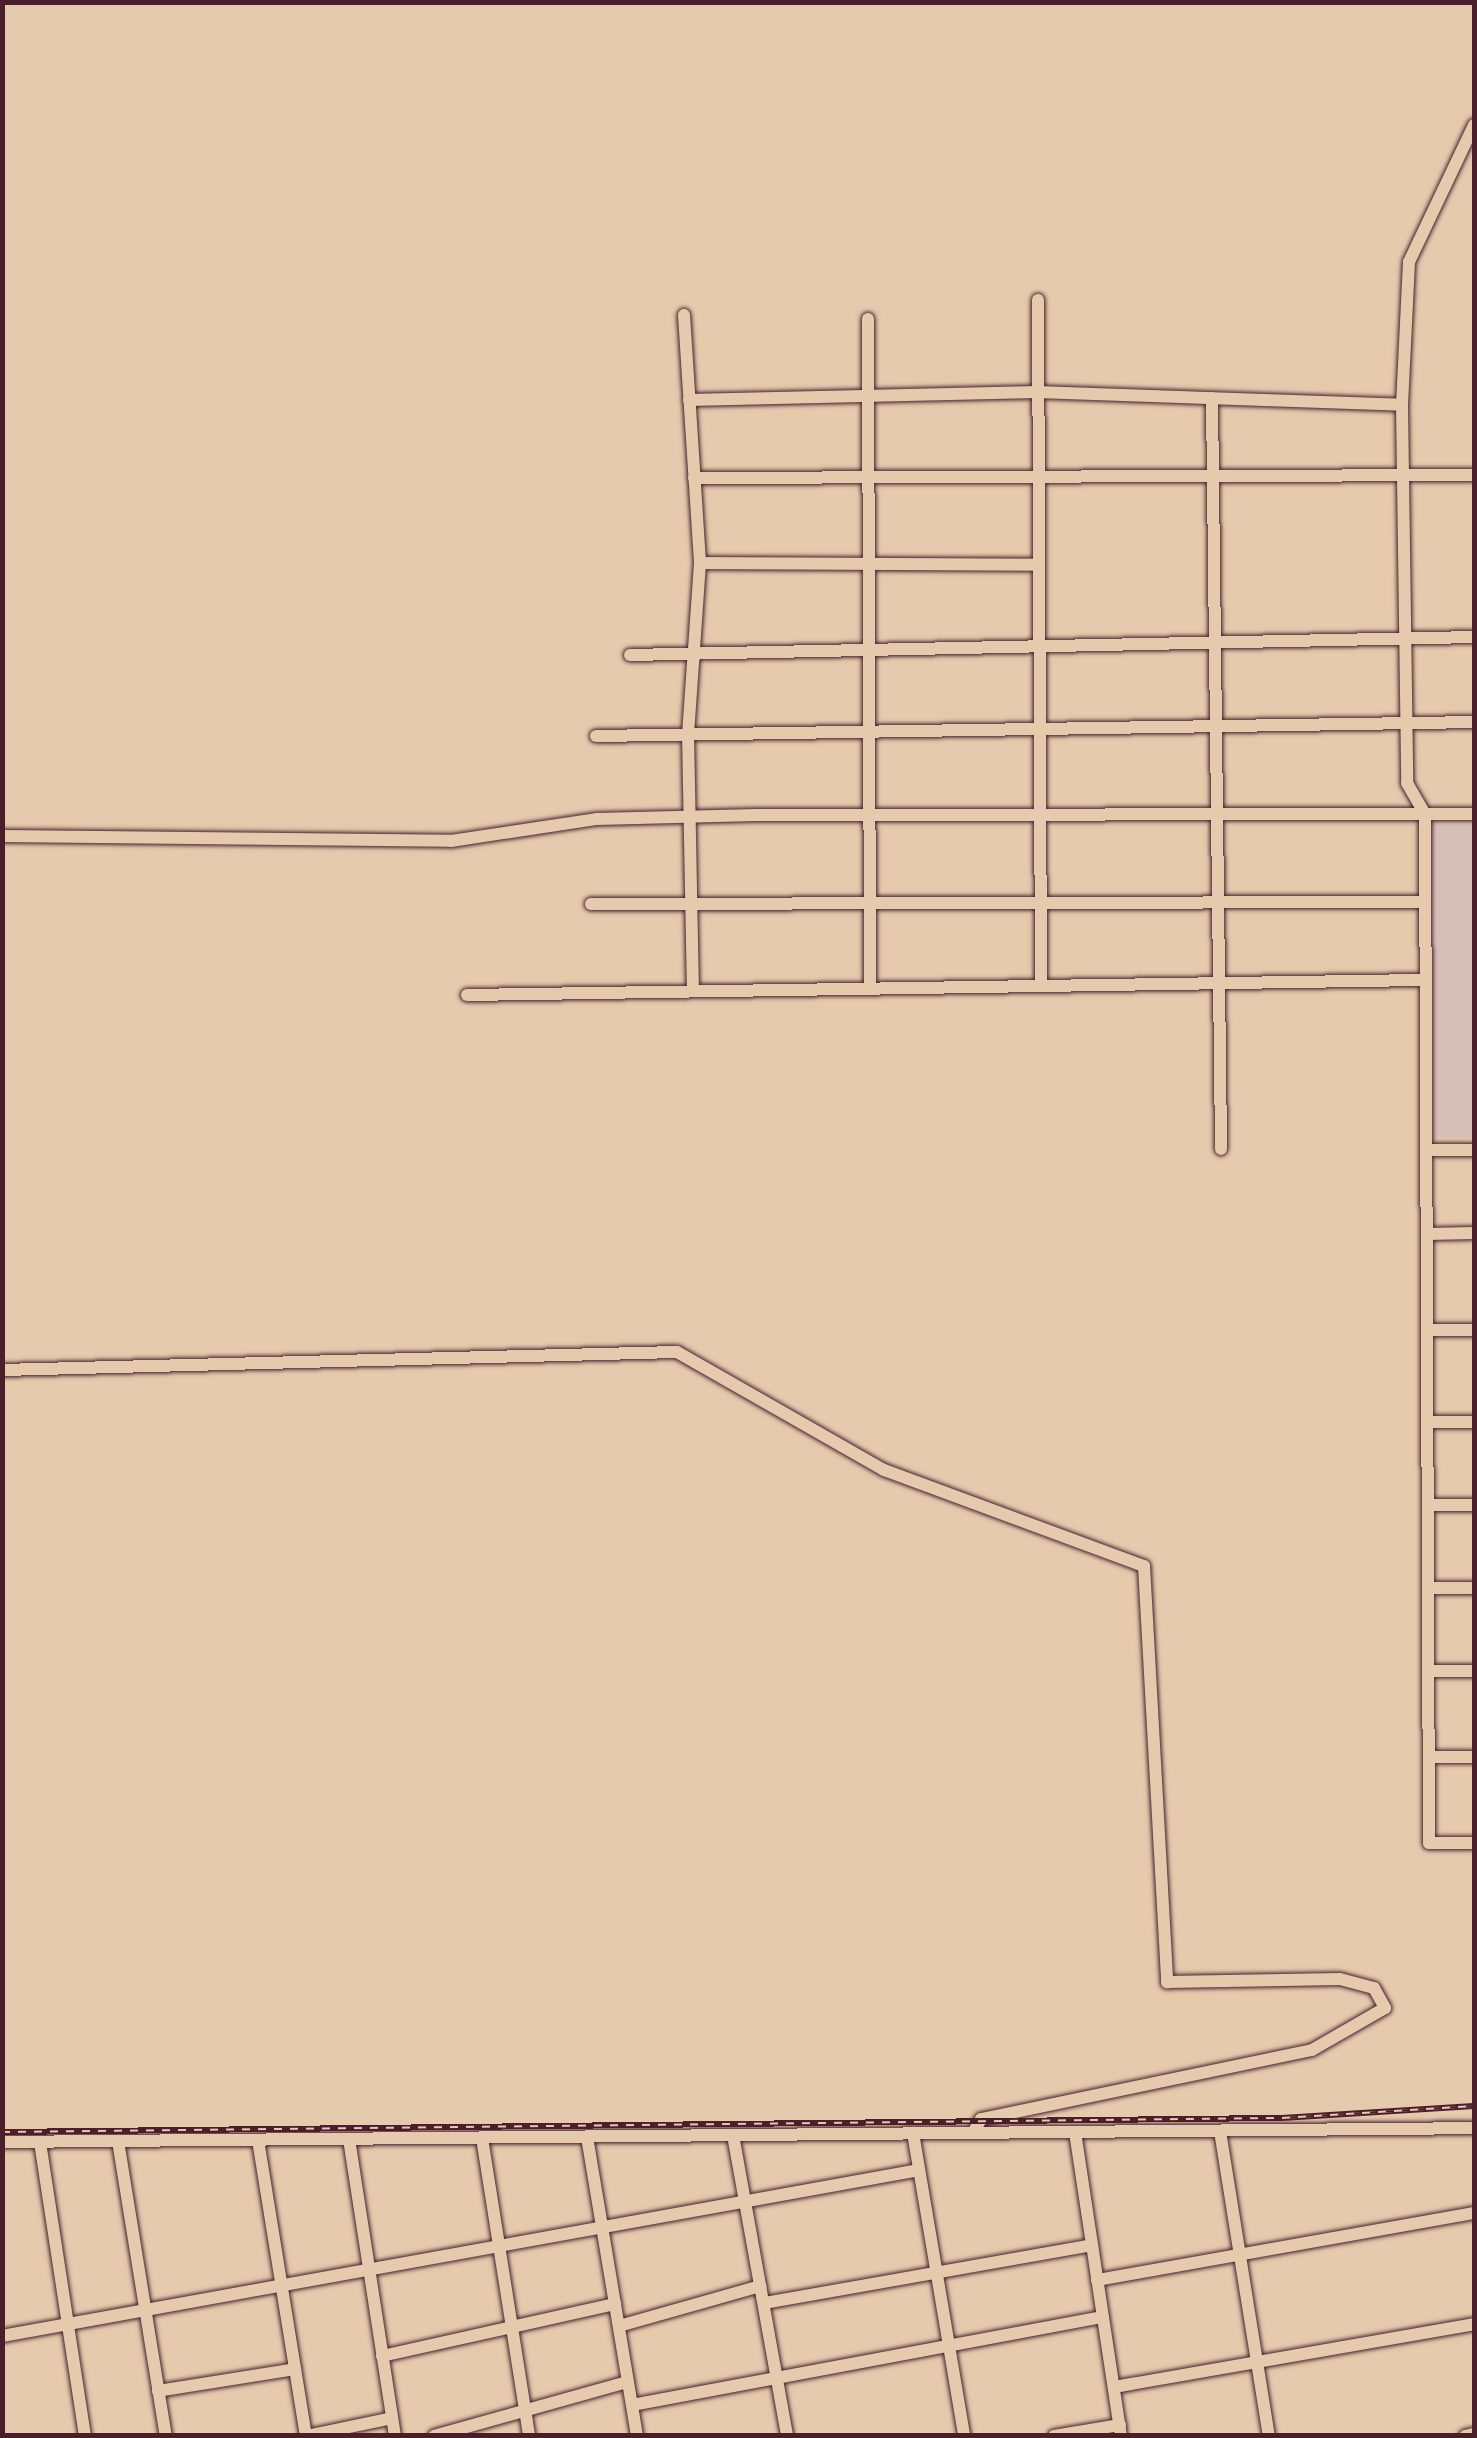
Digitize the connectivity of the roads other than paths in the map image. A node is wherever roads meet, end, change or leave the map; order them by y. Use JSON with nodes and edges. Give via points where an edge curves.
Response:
{"nodes":[{"id":1,"x":1474,"y":124,"type":"edge"},
{"id":2,"x":1038,"y":300,"type":"dead end"},
{"id":3,"x":684,"y":316,"type":"dead end"},
{"id":4,"x":868,"y":319,"type":"dead end"},
{"id":5,"x":1036,"y":392,"type":"junction"},
{"id":6,"x":868,"y":396,"type":"junction"},
{"id":7,"x":1212,"y":398,"type":"junction"},
{"id":8,"x":689,"y":400,"type":"junction"},
{"id":9,"x":1402,"y":404,"type":"junction"},
{"id":10,"x":1403,"y":475,"type":"junction"},
{"id":11,"x":1474,"y":475,"type":"edge"},
{"id":12,"x":694,"y":478,"type":"junction"},
{"id":13,"x":1214,"y":478,"type":"junction"},
{"id":14,"x":867,"y":479,"type":"junction"},
{"id":15,"x":1038,"y":480,"type":"junction"},
{"id":16,"x":700,"y":563,"type":"junction"},
{"id":17,"x":866,"y":564,"type":"junction"},
{"id":18,"x":1038,"y":564,"type":"junction"},
{"id":19,"x":1474,"y":637,"type":"edge"},
{"id":20,"x":1406,"y":639,"type":"junction"},
{"id":21,"x":1217,"y":640,"type":"junction"},
{"id":22,"x":1039,"y":646,"type":"junction"},
{"id":23,"x":866,"y":650,"type":"junction"},
{"id":24,"x":694,"y":654,"type":"junction"},
{"id":25,"x":630,"y":655,"type":"dead end"},
{"id":26,"x":1474,"y":722,"type":"edge"},
{"id":27,"x":1407,"y":723,"type":"junction"},
{"id":28,"x":1218,"y":726,"type":"junction"},
{"id":29,"x":1043,"y":729,"type":"junction"},
{"id":30,"x":867,"y":732,"type":"junction"},
{"id":31,"x":688,"y":733,"type":"junction"},
{"id":32,"x":596,"y":736,"type":"dead end"},
{"id":33,"x":869,"y":814,"type":"junction"},
{"id":34,"x":1042,"y":814,"type":"junction"},
{"id":35,"x":1215,"y":814,"type":"junction"},
{"id":36,"x":1424,"y":814,"type":"junction"},
{"id":37,"x":1474,"y":814,"type":"edge"},
{"id":38,"x":692,"y":816,"type":"junction"},
{"id":39,"x":2,"y":836,"type":"edge"},
{"id":40,"x":1425,"y":902,"type":"junction"},
{"id":41,"x":591,"y":904,"type":"dead end"},
{"id":42,"x":695,"y":904,"type":"junction"},
{"id":43,"x":1219,"y":905,"type":"junction"},
{"id":44,"x":871,"y":906,"type":"junction"},
{"id":45,"x":1043,"y":908,"type":"junction"},
{"id":46,"x":1425,"y":980,"type":"junction"},
{"id":47,"x":1220,"y":982,"type":"junction"},
{"id":48,"x":1041,"y":985,"type":"junction"},
{"id":49,"x":870,"y":988,"type":"junction"},
{"id":50,"x":693,"y":991,"type":"junction"},
{"id":51,"x":467,"y":995,"type":"dead end"},
{"id":52,"x":1221,"y":1149,"type":"dead end"},
{"id":53,"x":1426,"y":1150,"type":"junction"},
{"id":54,"x":1474,"y":1150,"type":"edge"},
{"id":55,"x":1426,"y":1234,"type":"junction"},
{"id":56,"x":1474,"y":1234,"type":"edge"},
{"id":57,"x":1427,"y":1330,"type":"junction"},
{"id":58,"x":1474,"y":1330,"type":"edge"},
{"id":59,"x":2,"y":1370,"type":"edge"},
{"id":60,"x":1428,"y":1422,"type":"junction"},
{"id":61,"x":1474,"y":1422,"type":"edge"},
{"id":62,"x":1474,"y":1504,"type":"edge"},
{"id":63,"x":1428,"y":1505,"type":"junction"},
{"id":64,"x":1428,"y":1588,"type":"junction"},
{"id":65,"x":1474,"y":1588,"type":"edge"},
{"id":66,"x":1428,"y":1671,"type":"junction"},
{"id":67,"x":1474,"y":1671,"type":"edge"},
{"id":68,"x":1429,"y":1757,"type":"junction"},
{"id":69,"x":1474,"y":1757,"type":"edge"},
{"id":70,"x":1474,"y":1843,"type":"edge"},
{"id":71,"x":1474,"y":2128,"type":"edge"},
{"id":72,"x":1220,"y":2130,"type":"junction"},
{"id":73,"x":1075,"y":2132,"type":"junction"},
{"id":74,"x":973,"y":2133,"type":"junction"},
{"id":75,"x":913,"y":2134,"type":"junction"},
{"id":76,"x":733,"y":2135,"type":"junction"},
{"id":77,"x":587,"y":2137,"type":"junction"},
{"id":78,"x":482,"y":2138,"type":"junction"},
{"id":79,"x":348,"y":2139,"type":"junction"},
{"id":80,"x":258,"y":2140,"type":"junction"},
{"id":81,"x":118,"y":2141,"type":"junction"},
{"id":82,"x":2,"y":2142,"type":"edge"},
{"id":83,"x":40,"y":2142,"type":"junction"},
{"id":84,"x":919,"y":2170,"type":"junction"},
{"id":85,"x":745,"y":2200,"type":"junction"},
{"id":86,"x":1474,"y":2213,"type":"edge"},
{"id":87,"x":602,"y":2227,"type":"junction"},
{"id":88,"x":1092,"y":2245,"type":"junction"},
{"id":89,"x":495,"y":2247,"type":"junction"},
{"id":90,"x":1240,"y":2256,"type":"junction"},
{"id":91,"x":369,"y":2270,"type":"junction"},
{"id":92,"x":936,"y":2270,"type":"junction"},
{"id":93,"x":1097,"y":2280,"type":"junction"},
{"id":94,"x":282,"y":2286,"type":"junction"},
{"id":95,"x":760,"y":2286,"type":"junction"},
{"id":96,"x":615,"y":2304,"type":"junction"},
{"id":97,"x":764,"y":2304,"type":"junction"},
{"id":98,"x":145,"y":2311,"type":"junction"},
{"id":99,"x":1103,"y":2317,"type":"junction"},
{"id":100,"x":1474,"y":2324,"type":"edge"},
{"id":101,"x":68,"y":2325,"type":"junction"},
{"id":102,"x":510,"y":2326,"type":"junction"},
{"id":103,"x":619,"y":2326,"type":"junction"},
{"id":104,"x":2,"y":2336,"type":"edge"},
{"id":105,"x":949,"y":2348,"type":"junction"},
{"id":106,"x":382,"y":2356,"type":"junction"},
{"id":107,"x":1258,"y":2367,"type":"junction"},
{"id":108,"x":295,"y":2369,"type":"junction"},
{"id":109,"x":628,"y":2382,"type":"junction"},
{"id":110,"x":778,"y":2383,"type":"junction"},
{"id":111,"x":1114,"y":2387,"type":"junction"},
{"id":112,"x":158,"y":2391,"type":"junction"},
{"id":113,"x":632,"y":2405,"type":"junction"},
{"id":114,"x":524,"y":2412,"type":"junction"},
{"id":115,"x":392,"y":2418,"type":"junction"},
{"id":116,"x":1120,"y":2430,"type":"edge"},
{"id":117,"x":1474,"y":2434,"type":"edge"},
{"id":118,"x":85,"y":2436,"type":"edge"},
{"id":119,"x":166,"y":2436,"type":"edge"},
{"id":120,"x":395,"y":2436,"type":"edge"},
{"id":121,"x":434,"y":2436,"type":"edge"},
{"id":122,"x":529,"y":2436,"type":"edge"},
{"id":123,"x":637,"y":2436,"type":"edge"},
{"id":124,"x":787,"y":2436,"type":"edge"},
{"id":125,"x":964,"y":2436,"type":"edge"},
{"id":126,"x":1054,"y":2436,"type":"edge"},
{"id":127,"x":1270,"y":2436,"type":"edge"},
{"id":128,"x":1465,"y":2436,"type":"edge"}],
"edges":[{"from":1,"to":9,"type":"street","via":[[1409,262]]},
{"from":2,"to":5,"type":"street"},
{"from":3,"to":8,"type":"street"},
{"from":4,"to":6,"type":"street"},
{"from":5,"to":6,"type":"street"},
{"from":5,"to":7,"type":"street"},
{"from":5,"to":15,"type":"street"},
{"from":6,"to":8,"type":"street"},
{"from":6,"to":14,"type":"street"},
{"from":7,"to":9,"type":"street"},
{"from":7,"to":13,"type":"street"},
{"from":8,"to":12,"type":"street"},
{"from":9,"to":10,"type":"street"},
{"from":10,"to":11,"type":"street"},
{"from":10,"to":13,"type":"street"},
{"from":10,"to":20,"type":"street"},
{"from":12,"to":14,"type":"street"},
{"from":12,"to":16,"type":"street"},
{"from":13,"to":15,"type":"street"},
{"from":13,"to":21,"type":"street"},
{"from":14,"to":15,"type":"street"},
{"from":14,"to":17,"type":"street"},
{"from":15,"to":18,"type":"street"},
{"from":16,"to":17,"type":"street"},
{"from":16,"to":24,"type":"street"},
{"from":17,"to":18,"type":"street"},
{"from":17,"to":23,"type":"street"},
{"from":18,"to":22,"type":"street"},
{"from":19,"to":20,"type":"street"},
{"from":20,"to":21,"type":"street"},
{"from":20,"to":27,"type":"street"},
{"from":21,"to":22,"type":"street"},
{"from":21,"to":28,"type":"street"},
{"from":22,"to":23,"type":"street"},
{"from":22,"to":29,"type":"street"},
{"from":23,"to":24,"type":"street"},
{"from":23,"to":30,"type":"street"},
{"from":24,"to":25,"type":"street"},
{"from":24,"to":31,"type":"street"},
{"from":26,"to":27,"type":"street"},
{"from":27,"to":28,"type":"street"},
{"from":27,"to":36,"type":"street","via":[[1408,782]]},
{"from":28,"to":29,"type":"street"},
{"from":28,"to":35,"type":"street"},
{"from":29,"to":30,"type":"street"},
{"from":29,"to":34,"type":"street"},
{"from":30,"to":31,"type":"street"},
{"from":30,"to":33,"type":"street"},
{"from":31,"to":32,"type":"street"},
{"from":31,"to":38,"type":"street"},
{"from":33,"to":34,"type":"street"},
{"from":33,"to":38,"type":"street"},
{"from":33,"to":44,"type":"street"},
{"from":34,"to":35,"type":"street"},
{"from":34,"to":45,"type":"street"},
{"from":35,"to":36,"type":"street"},
{"from":35,"to":43,"type":"street"},
{"from":36,"to":37,"type":"street"},
{"from":36,"to":40,"type":"street"},
{"from":38,"to":39,"type":"street","via":[[598,819],[451,841]]},
{"from":38,"to":42,"type":"street"},
{"from":40,"to":43,"type":"street"},
{"from":40,"to":46,"type":"street"},
{"from":41,"to":42,"type":"street"},
{"from":42,"to":44,"type":"street"},
{"from":42,"to":50,"type":"street"},
{"from":43,"to":45,"type":"street"},
{"from":43,"to":47,"type":"street"},
{"from":44,"to":45,"type":"street"},
{"from":44,"to":49,"type":"street"},
{"from":45,"to":48,"type":"street"},
{"from":46,"to":47,"type":"street"},
{"from":46,"to":53,"type":"street"},
{"from":47,"to":48,"type":"street"},
{"from":47,"to":52,"type":"street"},
{"from":48,"to":49,"type":"street"},
{"from":49,"to":50,"type":"street"},
{"from":50,"to":51,"type":"street"},
{"from":53,"to":54,"type":"street"},
{"from":53,"to":55,"type":"street"},
{"from":55,"to":56,"type":"street"},
{"from":55,"to":57,"type":"street"},
{"from":57,"to":58,"type":"street"},
{"from":57,"to":60,"type":"street"},
{"from":59,"to":74,"type":"street","via":[[676,1352],[884,1470],[1144,1566],[1167,1982],[1340,1979],[1384,1994],[1385,2008],[1312,2050],[981,2119]]},
{"from":60,"to":61,"type":"street"},
{"from":60,"to":63,"type":"street"},
{"from":62,"to":63,"type":"street"},
{"from":63,"to":64,"type":"street"},
{"from":64,"to":65,"type":"street"},
{"from":64,"to":66,"type":"street"},
{"from":66,"to":67,"type":"street"},
{"from":66,"to":68,"type":"street"},
{"from":68,"to":69,"type":"street"},
{"from":68,"to":70,"type":"street","via":[[1429,1843]]},
{"from":71,"to":72,"type":"street"},
{"from":72,"to":73,"type":"street"},
{"from":72,"to":90,"type":"street"},
{"from":73,"to":74,"type":"street"},
{"from":73,"to":88,"type":"street"},
{"from":74,"to":75,"type":"street"},
{"from":75,"to":76,"type":"street"},
{"from":75,"to":84,"type":"street"},
{"from":76,"to":77,"type":"street"},
{"from":76,"to":85,"type":"street"},
{"from":77,"to":78,"type":"street"},
{"from":77,"to":87,"type":"street"},
{"from":78,"to":79,"type":"street"},
{"from":78,"to":89,"type":"street"},
{"from":79,"to":80,"type":"street"},
{"from":79,"to":91,"type":"street"},
{"from":80,"to":81,"type":"street"},
{"from":80,"to":94,"type":"street"},
{"from":81,"to":83,"type":"street"},
{"from":81,"to":98,"type":"street"},
{"from":82,"to":83,"type":"street"},
{"from":83,"to":101,"type":"street"},
{"from":84,"to":85,"type":"street"},
{"from":84,"to":92,"type":"street"},
{"from":85,"to":87,"type":"street"},
{"from":85,"to":95,"type":"street"},
{"from":86,"to":90,"type":"street"},
{"from":87,"to":89,"type":"street"},
{"from":87,"to":96,"type":"street"},
{"from":88,"to":92,"type":"street"},
{"from":88,"to":93,"type":"street"},
{"from":89,"to":91,"type":"street"},
{"from":89,"to":102,"type":"street"},
{"from":90,"to":93,"type":"street"},
{"from":90,"to":107,"type":"street"},
{"from":91,"to":94,"type":"street"},
{"from":91,"to":106,"type":"street"},
{"from":92,"to":97,"type":"street"},
{"from":92,"to":105,"type":"street"},
{"from":93,"to":99,"type":"street"},
{"from":94,"to":98,"type":"street"},
{"from":94,"to":108,"type":"street"},
{"from":95,"to":97,"type":"street"},
{"from":95,"to":103,"type":"street"},
{"from":96,"to":102,"type":"street"},
{"from":96,"to":103,"type":"street"},
{"from":97,"to":110,"type":"street"},
{"from":98,"to":101,"type":"street"},
{"from":98,"to":112,"type":"street"},
{"from":99,"to":105,"type":"street"},
{"from":99,"to":111,"type":"street"},
{"from":100,"to":107,"type":"street"},
{"from":101,"to":104,"type":"street"},
{"from":101,"to":118,"type":"street"},
{"from":102,"to":106,"type":"street"},
{"from":102,"to":114,"type":"street"},
{"from":103,"to":109,"type":"street"},
{"from":105,"to":110,"type":"street"},
{"from":105,"to":125,"type":"street"},
{"from":106,"to":115,"type":"street"},
{"from":107,"to":111,"type":"street"},
{"from":107,"to":127,"type":"street"},
{"from":108,"to":112,"type":"street"},
{"from":108,"to":115,"type":"street","via":[[306,2436]]},
{"from":109,"to":113,"type":"street"},
{"from":109,"to":114,"type":"street"},
{"from":110,"to":113,"type":"street"},
{"from":110,"to":124,"type":"street"},
{"from":111,"to":116,"type":"street"},
{"from":112,"to":119,"type":"street"},
{"from":113,"to":123,"type":"street"},
{"from":114,"to":121,"type":"street"},
{"from":114,"to":122,"type":"street"},
{"from":115,"to":120,"type":"street"},
{"from":116,"to":126,"type":"street"},
{"from":117,"to":128,"type":"street"}]}
